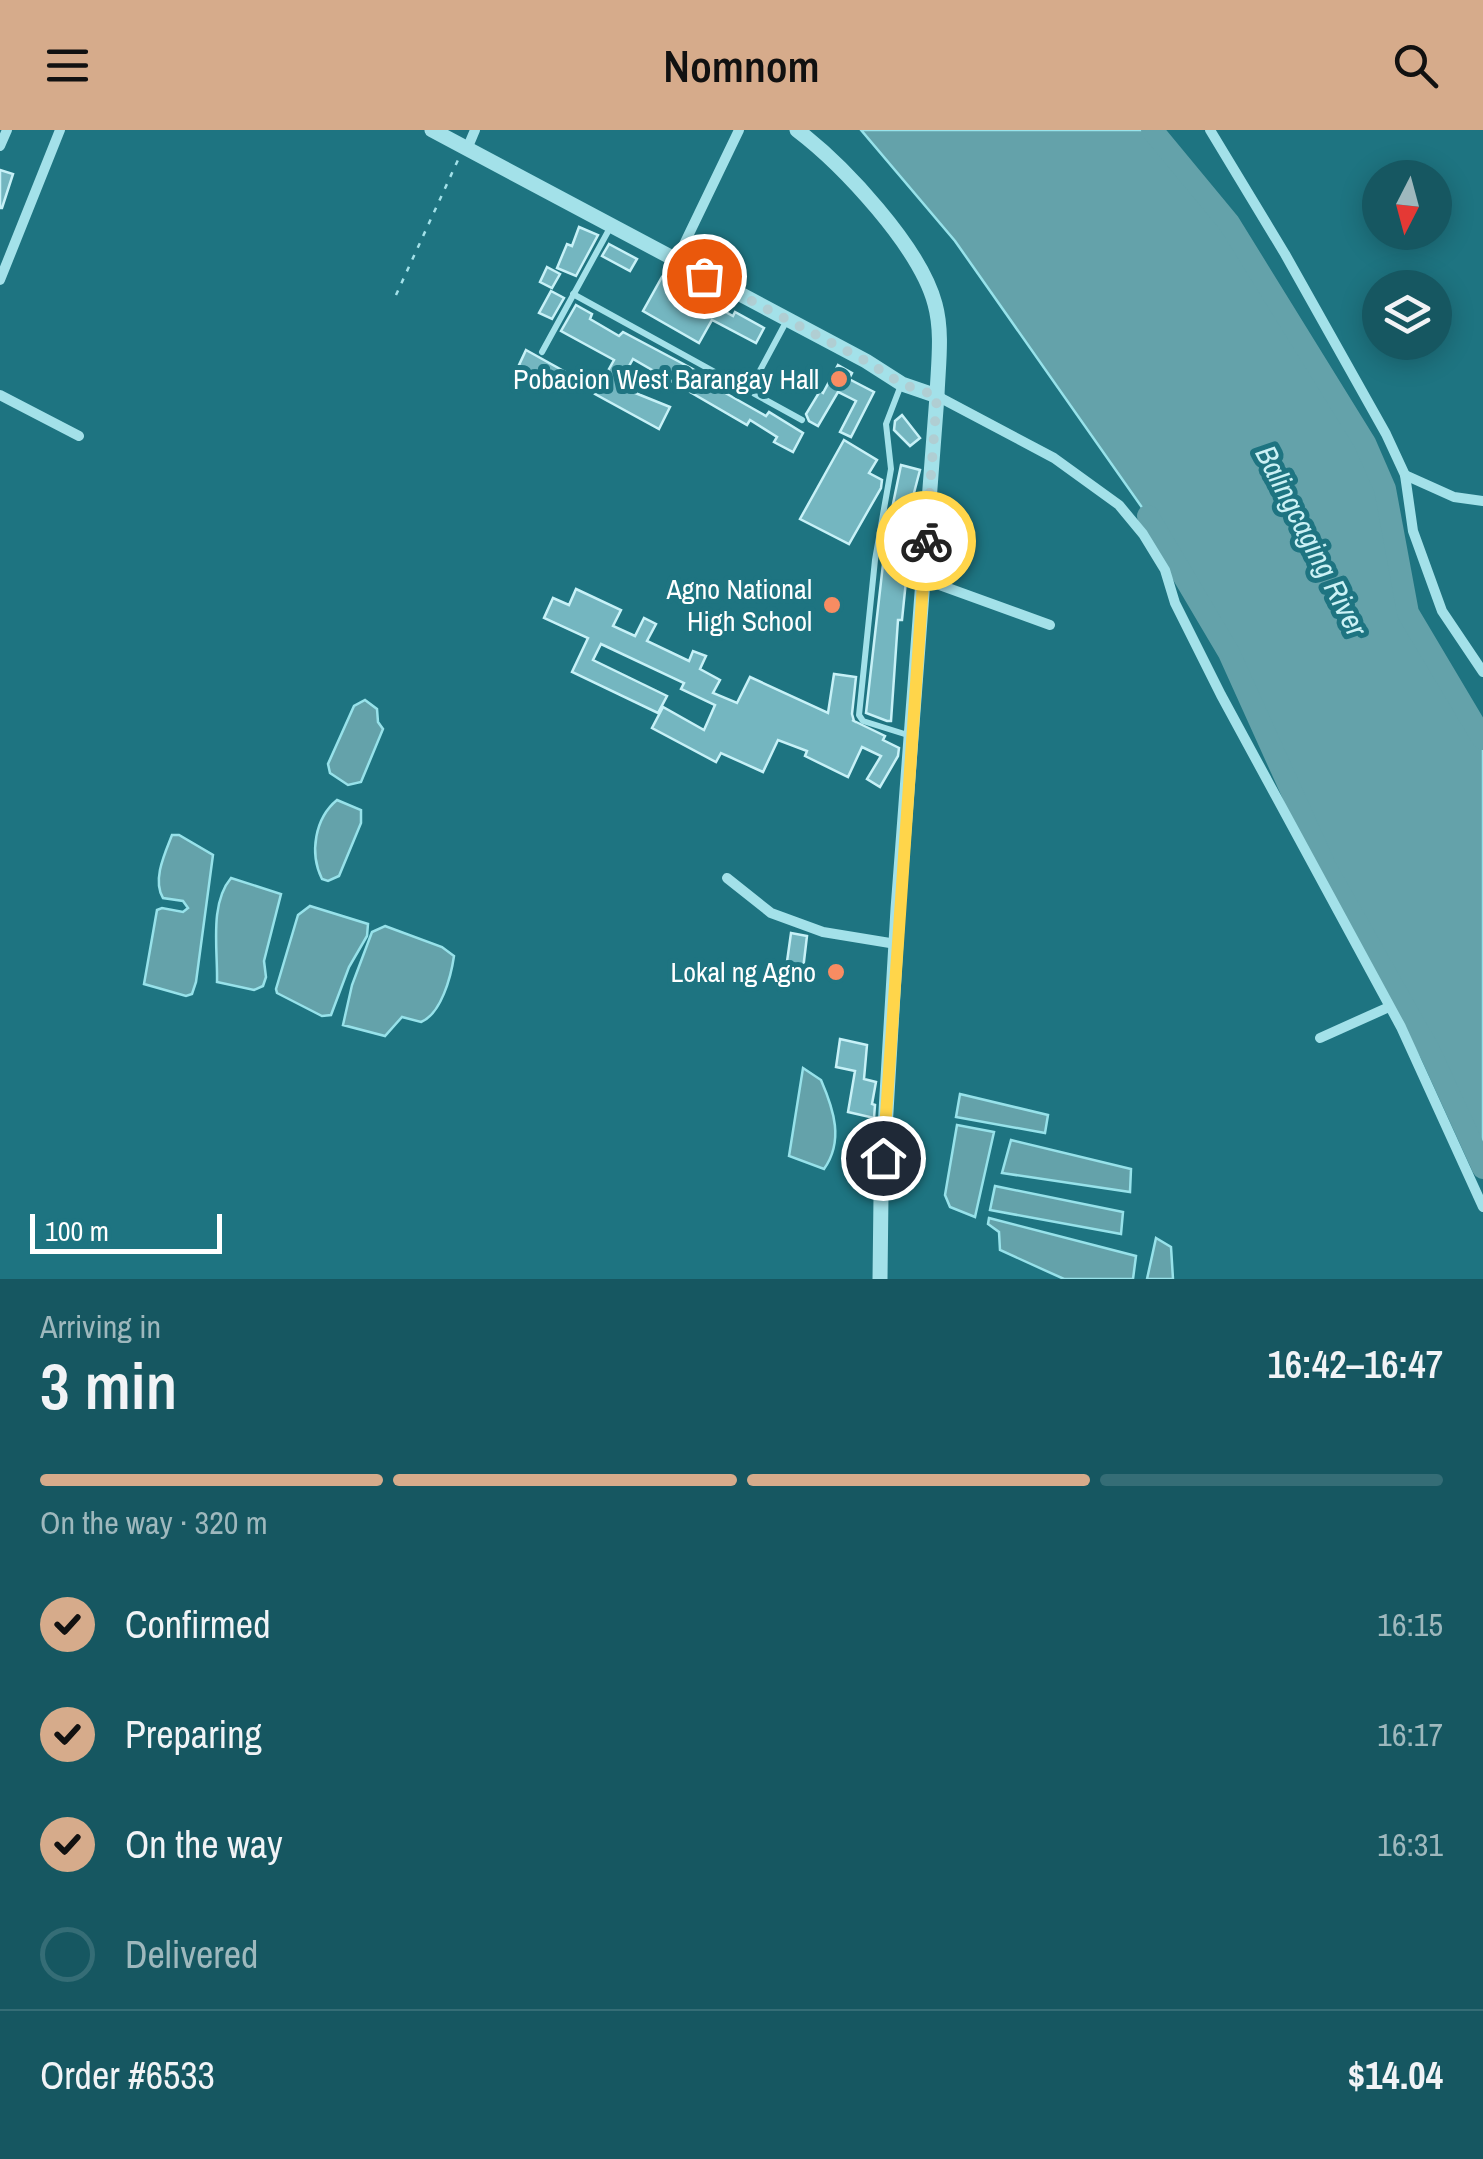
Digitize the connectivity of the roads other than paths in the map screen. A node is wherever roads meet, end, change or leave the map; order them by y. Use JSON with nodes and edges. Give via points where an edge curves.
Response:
{"nodes":[{"id":1,"x":7,"y":130,"type":"edge"},
{"id":2,"x":60,"y":130,"type":"edge"},
{"id":3,"x":432,"y":130,"type":"edge"},
{"id":4,"x":475,"y":130,"type":"edge"},
{"id":5,"x":738,"y":130,"type":"edge"},
{"id":6,"x":797,"y":130,"type":"edge"},
{"id":7,"x":1210,"y":130,"type":"edge"},
{"id":8,"x":0,"y":146,"type":"edge"},
{"id":9,"x":466,"y":148,"type":"junction"},
{"id":10,"x":611,"y":226,"type":"junction"},
{"id":11,"x":676,"y":261,"type":"junction"},
{"id":12,"x":0,"y":280,"type":"edge"},
{"id":13,"x":573,"y":294,"type":"junction"},
{"id":14,"x":787,"y":320,"type":"junction"},
{"id":15,"x":542,"y":352,"type":"dead end"},
{"id":16,"x":902,"y":384,"type":"junction"},
{"id":17,"x":748,"y":391,"type":"junction"},
{"id":18,"x":0,"y":395,"type":"edge"},
{"id":19,"x":937,"y":396,"type":"junction"},
{"id":20,"x":802,"y":420,"type":"dead end"},
{"id":21,"x":79,"y":436,"type":"dead end"},
{"id":22,"x":1405,"y":475,"type":"junction"},
{"id":23,"x":1483,"y":501,"type":"edge"},
{"id":24,"x":923,"y":578,"type":"junction"},
{"id":25,"x":1050,"y":625,"type":"dead end"},
{"id":26,"x":1483,"y":672,"type":"edge"},
{"id":27,"x":911,"y":736,"type":"junction"},
{"id":28,"x":728,"y":878,"type":"dead end"},
{"id":29,"x":896,"y":944,"type":"junction"},
{"id":30,"x":1390,"y":1007,"type":"junction"},
{"id":31,"x":1320,"y":1038,"type":"dead end"},
{"id":32,"x":1483,"y":1207,"type":"edge"},
{"id":33,"x":880,"y":1279,"type":"edge"}],
"edges":[{"from":1,"to":8,"type":"street"},
{"from":2,"to":12,"type":"street"},
{"from":3,"to":9,"type":"street"},
{"from":4,"to":9,"type":"street"},
{"from":5,"to":11,"type":"street"},
{"from":6,"to":19,"type":"street","via":[[842,170],[918,264],[939,323]]},
{"from":7,"to":22,"type":"street"},
{"from":9,"to":10,"type":"street"},
{"from":10,"to":11,"type":"street"},
{"from":10,"to":13,"type":"lane"},
{"from":11,"to":14,"type":"street"},
{"from":13,"to":15,"type":"lane"},
{"from":13,"to":17,"type":"lane"},
{"from":14,"to":16,"type":"street"},
{"from":14,"to":17,"type":"lane"},
{"from":16,"to":19,"type":"street"},
{"from":16,"to":27,"type":"lane","via":[[886,424],[891,469],[859,715]]},
{"from":17,"to":20,"type":"lane"},
{"from":18,"to":21,"type":"street"},
{"from":19,"to":24,"type":"street"},
{"from":19,"to":30,"type":"street","via":[[1069,468],[1143,534]]},
{"from":22,"to":23,"type":"street","via":[[1454,497]]},
{"from":22,"to":26,"type":"street","via":[[1413,532],[1442,611]]},
{"from":24,"to":25,"type":"street"},
{"from":24,"to":27,"type":"street"},
{"from":27,"to":29,"type":"street"},
{"from":28,"to":29,"type":"street","via":[[771,913],[823,932]]},
{"from":29,"to":33,"type":"street"},
{"from":30,"to":31,"type":"street"},
{"from":30,"to":32,"type":"street"}]}
